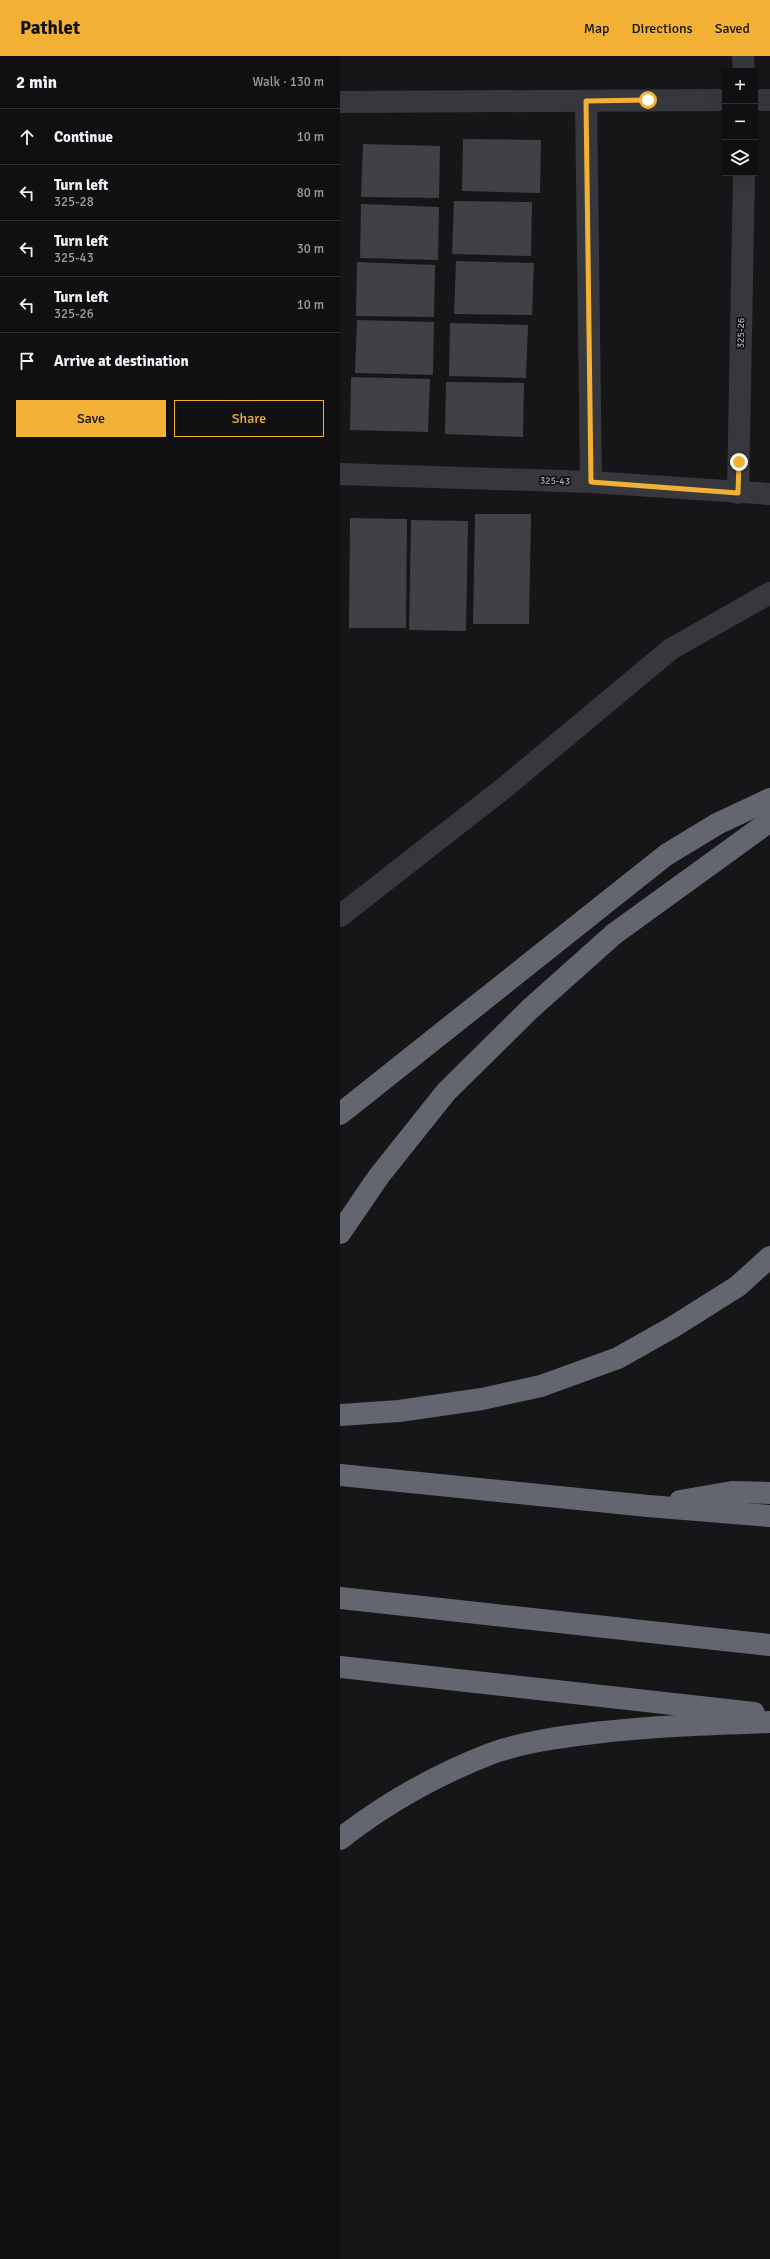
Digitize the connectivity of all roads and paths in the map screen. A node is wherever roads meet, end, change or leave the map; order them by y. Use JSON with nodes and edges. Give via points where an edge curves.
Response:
{"nodes":[{"id":1,"x":743,"y":56,"type":"edge"},
{"id":2,"x":744,"y":68,"type":"edge"},
{"id":3,"x":722,"y":100,"type":"edge"},
{"id":4,"x":758,"y":100,"type":"edge"},
{"id":5,"x":770,"y":100,"type":"edge"},
{"id":6,"x":586,"y":101,"type":"junction"},
{"id":7,"x":340,"y":102,"type":"edge"},
{"id":8,"x":744,"y":176,"type":"edge"},
{"id":9,"x":340,"y":474,"type":"edge"},
{"id":10,"x":591,"y":482,"type":"junction"},
{"id":11,"x":738,"y":493,"type":"junction"},
{"id":12,"x":770,"y":494,"type":"edge"},
{"id":13,"x":770,"y":593,"type":"edge"},
{"id":14,"x":770,"y":799,"type":"edge"},
{"id":15,"x":770,"y":821,"type":"edge"},
{"id":16,"x":340,"y":916,"type":"edge"},
{"id":17,"x":340,"y":1114,"type":"edge"},
{"id":18,"x":340,"y":1233,"type":"edge"},
{"id":19,"x":770,"y":1257,"type":"edge"},
{"id":20,"x":340,"y":1415,"type":"edge"},
{"id":21,"x":340,"y":1475,"type":"edge"},
{"id":22,"x":770,"y":1493,"type":"edge"},
{"id":23,"x":648,"y":1506,"type":"junction"},
{"id":24,"x":770,"y":1516,"type":"edge"},
{"id":25,"x":340,"y":1598,"type":"edge"},
{"id":26,"x":770,"y":1645,"type":"edge"},
{"id":27,"x":340,"y":1667,"type":"edge"},
{"id":28,"x":770,"y":1715,"type":"edge"},
{"id":29,"x":770,"y":1722,"type":"edge"},
{"id":30,"x":340,"y":1839,"type":"edge"}],
"edges":[{"from":1,"to":2,"type":"street"},
{"from":3,"to":6,"type":"street"},
{"from":4,"to":5,"type":"street"},
{"from":6,"to":7,"type":"street"},
{"from":6,"to":10,"type":"street"},
{"from":8,"to":11,"type":"street","name":"325-26"},
{"from":9,"to":10,"type":"street","name":"325-43"},
{"from":10,"to":11,"type":"street","name":"325-43"},
{"from":11,"to":12,"type":"street","name":"325-43"},
{"from":13,"to":16,"type":"street","via":[[671,649],[504,788]]},
{"from":14,"to":17,"type":"highway","via":[[717,824],[666,855]]},
{"from":15,"to":18,"type":"highway","via":[[614,934],[530,1009],[446,1092],[379,1176]]},
{"from":19,"to":20,"type":"highway","via":[[738,1286],[618,1358],[541,1386],[482,1399],[399,1411]]},
{"from":21,"to":23,"type":"highway"},
{"from":22,"to":23,"type":"highway","via":[[732,1492]]},
{"from":23,"to":24,"type":"highway"},
{"from":25,"to":26,"type":"highway"},
{"from":27,"to":28,"type":"highway"},
{"from":29,"to":30,"type":"highway","via":[[607,1732],[536,1742],[491,1754],[439,1775],[375,1812]]}]}
